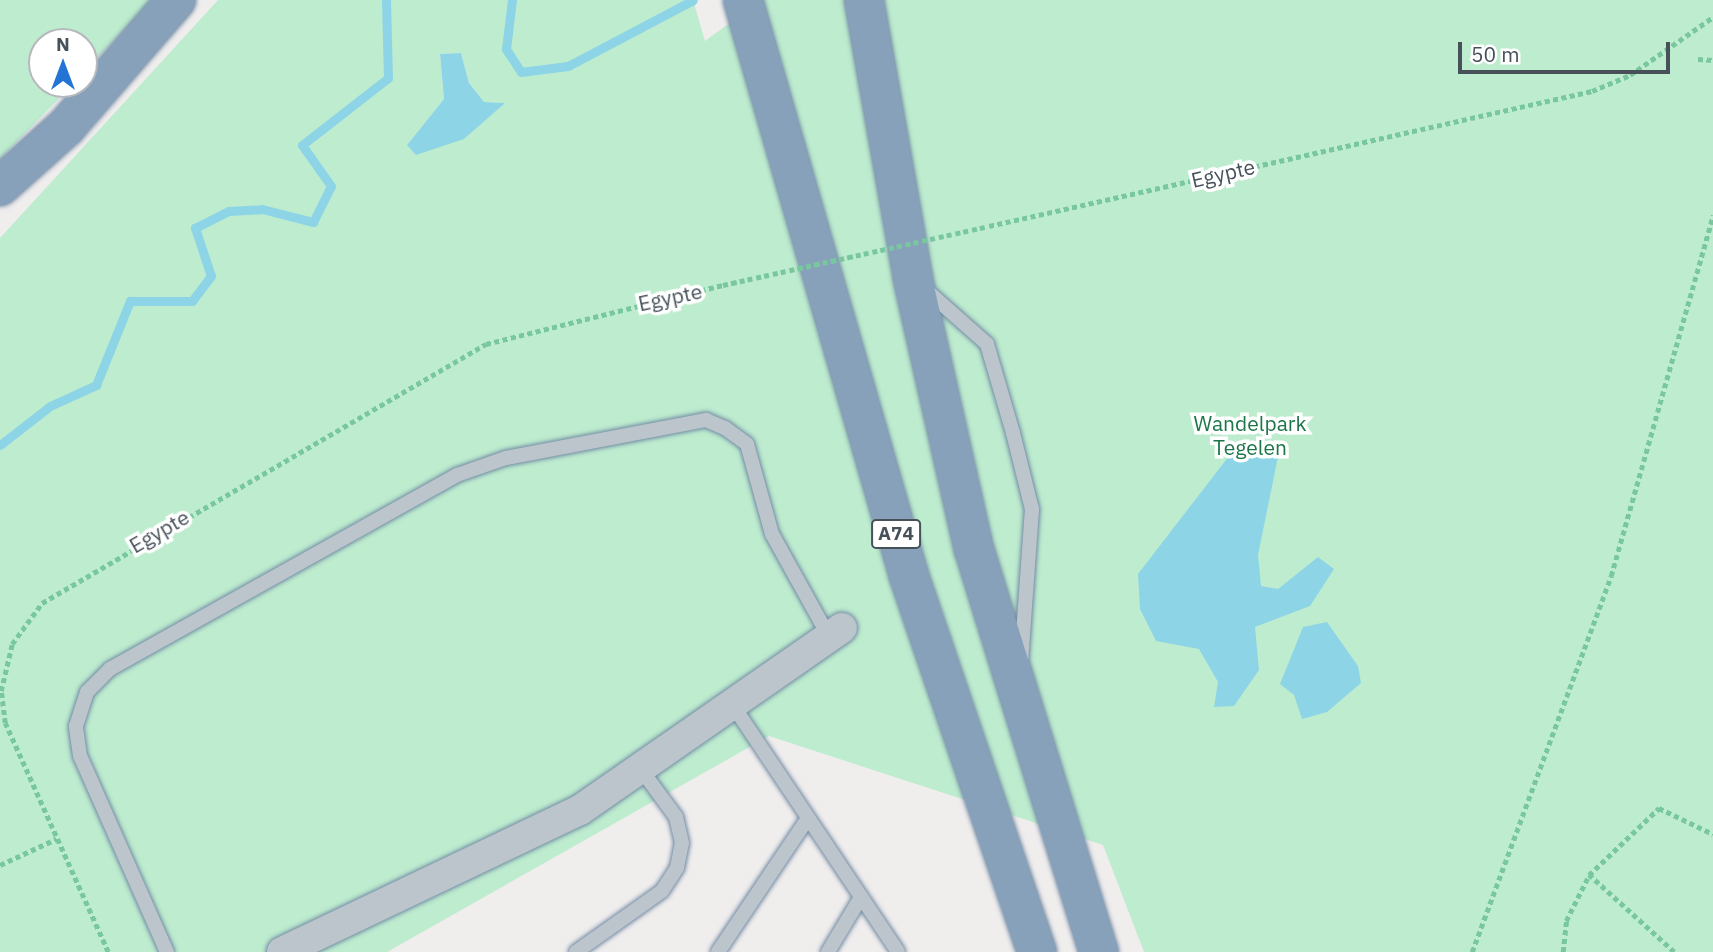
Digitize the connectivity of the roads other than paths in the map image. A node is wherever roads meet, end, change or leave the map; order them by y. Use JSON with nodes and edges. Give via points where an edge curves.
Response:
{"nodes":[{"id":1,"x":176,"y":0,"type":"edge"},
{"id":2,"x":743,"y":0,"type":"edge"},
{"id":3,"x":865,"y":12,"type":"edge"},
{"id":4,"x":0,"y":186,"type":"edge"},
{"id":5,"x":913,"y":279,"type":"junction"},
{"id":6,"x":835,"y":633,"type":"joint"},
{"id":7,"x":1017,"y":698,"type":"junction"},
{"id":8,"x":732,"y":704,"type":"junction"},
{"id":9,"x":640,"y":768,"type":"junction"},
{"id":10,"x":807,"y":818,"type":"junction"},
{"id":11,"x":862,"y":897,"type":"junction"},
{"id":12,"x":167,"y":952,"type":"edge"},
{"id":13,"x":282,"y":952,"type":"edge"},
{"id":14,"x":576,"y":952,"type":"edge"},
{"id":15,"x":719,"y":952,"type":"edge"},
{"id":16,"x":828,"y":952,"type":"edge"},
{"id":17,"x":898,"y":952,"type":"edge"},
{"id":18,"x":1037,"y":952,"type":"edge"},
{"id":19,"x":1099,"y":952,"type":"edge"}],
"edges":[{"from":1,"to":4,"type":"highway","via":[[66,127]]},
{"from":2,"to":18,"type":"highway","number":"A74","via":[[909,576]]},
{"from":3,"to":5,"type":"highway"},
{"from":5,"to":7,"type":"highway","via":[[974,548]]},
{"from":5,"to":7,"type":"lane","via":[[987,344],[1032,509]]},
{"from":6,"to":8,"type":"street"},
{"from":6,"to":12,"type":"lane","via":[[772,534],[747,444],[725,428],[706,421],[506,458],[457,475],[110,669],[87,692],[76,726],[80,756]]},
{"from":7,"to":19,"type":"highway"},
{"from":8,"to":9,"type":"street"},
{"from":8,"to":10,"type":"lane"},
{"from":9,"to":13,"type":"street","via":[[580,810]]},
{"from":9,"to":14,"type":"lane","via":[[676,817],[682,843],[677,868],[662,891]]},
{"from":10,"to":11,"type":"lane"},
{"from":10,"to":15,"type":"lane"},
{"from":11,"to":16,"type":"lane"},
{"from":11,"to":17,"type":"lane"}]}
